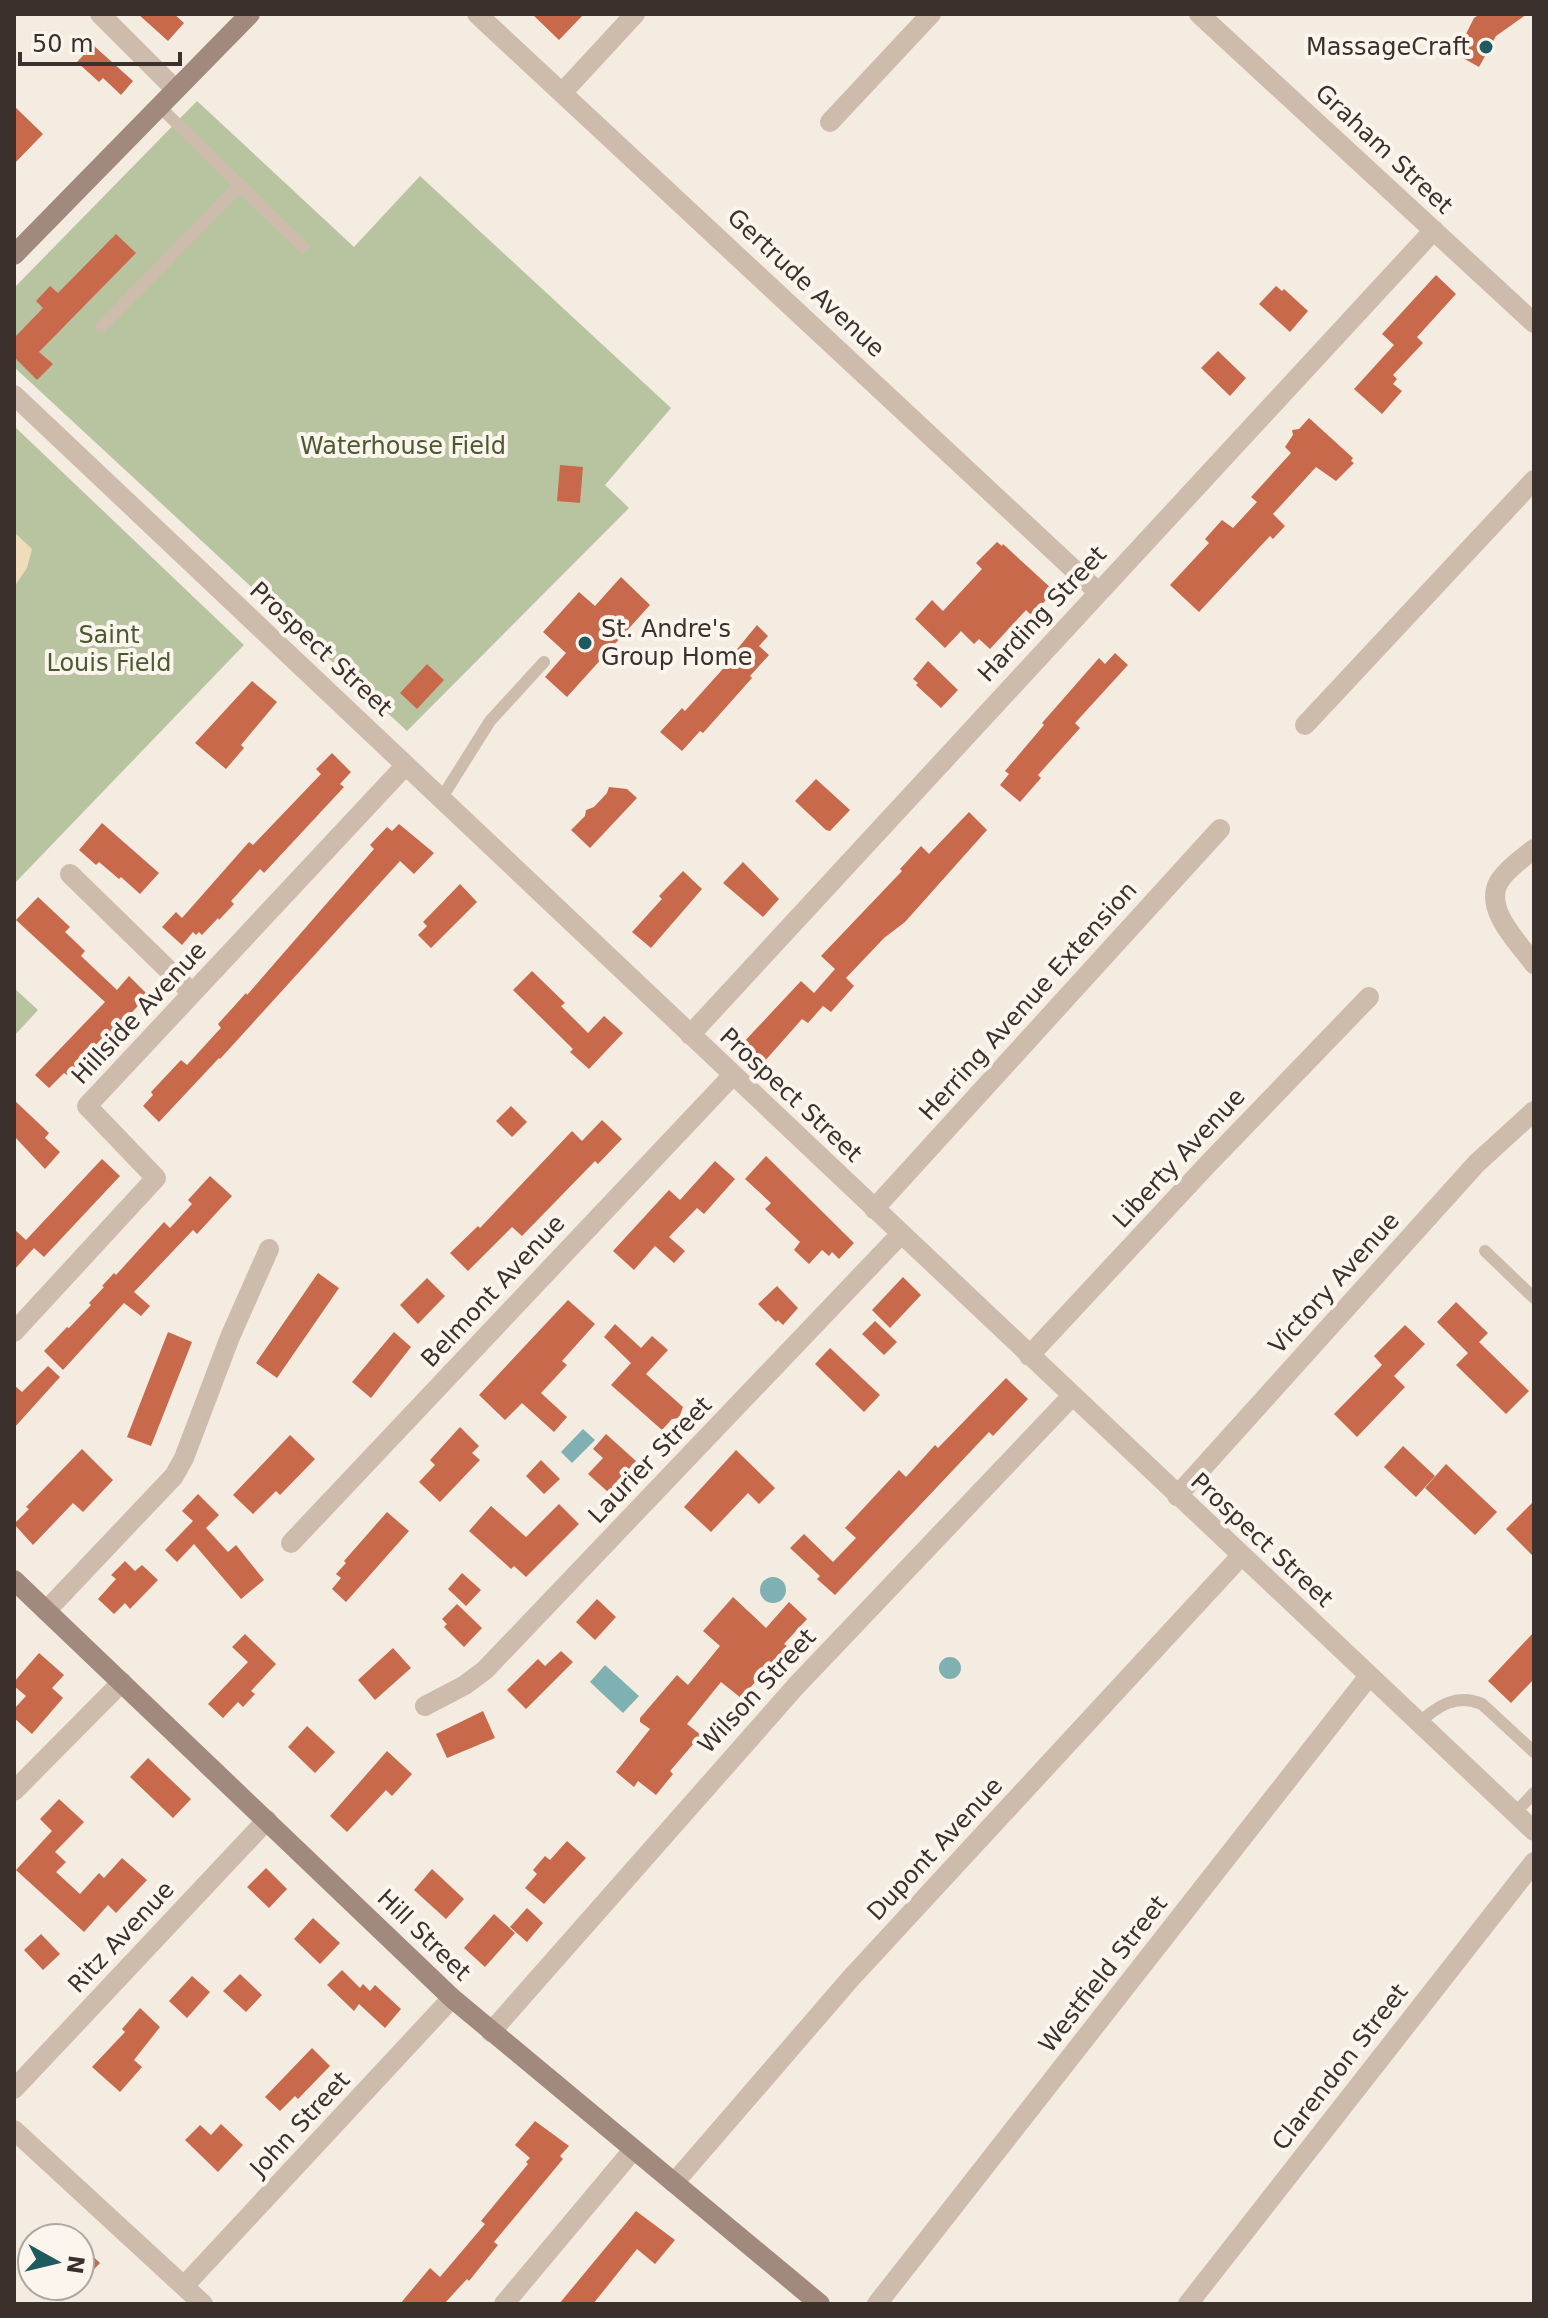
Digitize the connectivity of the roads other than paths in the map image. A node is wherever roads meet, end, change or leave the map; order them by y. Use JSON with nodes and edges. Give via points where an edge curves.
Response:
{"nodes":[{"id":1,"x":100,"y":14,"type":"edge"},
{"id":2,"x":250,"y":14,"type":"edge"},
{"id":3,"x":477,"y":14,"type":"edge"},
{"id":4,"x":635,"y":14,"type":"edge"},
{"id":5,"x":931,"y":14,"type":"edge"},
{"id":6,"x":1199,"y":14,"type":"edge"},
{"id":7,"x":175,"y":89,"type":"junction"},
{"id":8,"x":562,"y":93,"type":"junction"},
{"id":9,"x":159,"y":106,"type":"junction"},
{"id":10,"x":830,"y":122,"type":"dead end"},
{"id":11,"x":240,"y":185,"type":"junction"},
{"id":12,"x":1434,"y":230,"type":"junction"},
{"id":13,"x":303,"y":247,"type":"dead end"},
{"id":14,"x":14,"y":255,"type":"edge"},
{"id":15,"x":1534,"y":323,"type":"edge"},
{"id":16,"x":101,"y":327,"type":"dead end"},
{"id":17,"x":14,"y":395,"type":"edge"},
{"id":18,"x":1534,"y":480,"type":"edge"},
{"id":19,"x":1098,"y":592,"type":"junction"},
{"id":20,"x":544,"y":662,"type":"dead end"},
{"id":21,"x":1305,"y":725,"type":"dead end"},
{"id":22,"x":405,"y":766,"type":"junction"},
{"id":23,"x":441,"y":799,"type":"junction"},
{"id":24,"x":1220,"y":829,"type":"dead end"},
{"id":25,"x":1534,"y":849,"type":"edge"},
{"id":26,"x":70,"y":874,"type":"dead end"},
{"id":27,"x":1534,"y":964,"type":"edge"},
{"id":28,"x":192,"y":993,"type":"junction"},
{"id":29,"x":1369,"y":997,"type":"dead end"},
{"id":30,"x":690,"y":1035,"type":"junction"},
{"id":31,"x":733,"y":1075,"type":"junction"},
{"id":32,"x":1534,"y":1111,"type":"edge"},
{"id":33,"x":874,"y":1209,"type":"junction"},
{"id":34,"x":901,"y":1234,"type":"junction"},
{"id":35,"x":269,"y":1249,"type":"dead end"},
{"id":36,"x":1485,"y":1251,"type":"dead end"},
{"id":37,"x":1534,"y":1298,"type":"edge"},
{"id":38,"x":14,"y":1332,"type":"edge"},
{"id":39,"x":1029,"y":1356,"type":"junction"},
{"id":40,"x":1072,"y":1396,"type":"junction"},
{"id":41,"x":1177,"y":1496,"type":"junction"},
{"id":42,"x":291,"y":1543,"type":"dead end"},
{"id":43,"x":1241,"y":1556,"type":"junction"},
{"id":44,"x":14,"y":1580,"type":"edge"},
{"id":45,"x":46,"y":1611,"type":"junction"},
{"id":46,"x":1369,"y":1676,"type":"junction"},
{"id":47,"x":122,"y":1682,"type":"junction"},
{"id":48,"x":425,"y":1706,"type":"dead end"},
{"id":49,"x":1419,"y":1723,"type":"junction"},
{"id":50,"x":1534,"y":1752,"type":"edge"},
{"id":51,"x":14,"y":1791,"type":"edge"},
{"id":52,"x":1534,"y":1793,"type":"edge"},
{"id":53,"x":1515,"y":1813,"type":"junction"},
{"id":54,"x":267,"y":1820,"type":"junction"},
{"id":55,"x":1534,"y":1831,"type":"edge"},
{"id":56,"x":1534,"y":1862,"type":"edge"},
{"id":57,"x":452,"y":1998,"type":"junction"},
{"id":58,"x":491,"y":2032,"type":"junction"},
{"id":59,"x":14,"y":2089,"type":"edge"},
{"id":60,"x":14,"y":2130,"type":"edge"},
{"id":61,"x":633,"y":2150,"type":"junction"},
{"id":62,"x":674,"y":2183,"type":"junction"},
{"id":63,"x":184,"y":2286,"type":"junction"},
{"id":64,"x":811,"y":2301,"type":"edge"},
{"id":65,"x":203,"y":2304,"type":"edge"},
{"id":66,"x":504,"y":2304,"type":"edge"},
{"id":67,"x":877,"y":2304,"type":"edge"},
{"id":68,"x":1188,"y":2304,"type":"edge"}],
"edges":[{"from":1,"to":7,"type":"street"},
{"from":2,"to":7,"type":"street"},
{"from":3,"to":8,"type":"street","name":"Gertrude Avenue"},
{"from":4,"to":8,"type":"street"},
{"from":5,"to":10,"type":"street"},
{"from":6,"to":12,"type":"street","name":"Graham Street"},
{"from":7,"to":9,"type":"street"},
{"from":8,"to":19,"type":"street","name":"Gertrude Avenue"},
{"from":9,"to":11,"type":"lane"},
{"from":9,"to":14,"type":"street"},
{"from":11,"to":13,"type":"lane"},
{"from":11,"to":16,"type":"lane"},
{"from":12,"to":15,"type":"street","name":"Graham Street"},
{"from":12,"to":19,"type":"street","name":"Harding Street"},
{"from":17,"to":22,"type":"street","name":"Prospect Street"},
{"from":18,"to":21,"type":"street"},
{"from":19,"to":30,"type":"street","name":"Harding Street"},
{"from":20,"to":23,"type":"lane","via":[[490,721]]},
{"from":22,"to":23,"type":"street","name":"Prospect Street"},
{"from":22,"to":28,"type":"street","name":"Hillside Avenue"},
{"from":23,"to":30,"type":"street","name":"Prospect Street"},
{"from":24,"to":33,"type":"street","name":"Herring Avenue Extension"},
{"from":25,"to":27,"type":"street","via":[[1500,880],[1494,896],[1499,914]]},
{"from":26,"to":28,"type":"street"},
{"from":28,"to":38,"type":"street","name":"Hillside Avenue","via":[[87,1106],[156,1178]]},
{"from":29,"to":39,"type":"street","name":"Liberty Avenue"},
{"from":30,"to":31,"type":"street","name":"Prospect Street"},
{"from":31,"to":33,"type":"street","name":"Prospect Street"},
{"from":31,"to":42,"type":"street","name":"Belmont Avenue"},
{"from":32,"to":41,"type":"street","name":"Victory Avenue","via":[[1476,1164]]},
{"from":33,"to":34,"type":"street","name":"Prospect Street"},
{"from":34,"to":39,"type":"street","name":"Prospect Street"},
{"from":34,"to":48,"type":"street","name":"Laurier Street","via":[[485,1670]]},
{"from":35,"to":45,"type":"street","via":[[174,1476]]},
{"from":36,"to":37,"type":"lane"},
{"from":39,"to":40,"type":"street","name":"Prospect Street"},
{"from":40,"to":41,"type":"street","name":"Prospect Street"},
{"from":40,"to":58,"type":"street","name":"Wilson Street","via":[[796,1686]]},
{"from":41,"to":43,"type":"street","name":"Prospect Street"},
{"from":43,"to":46,"type":"street","name":"Prospect Street"},
{"from":43,"to":62,"type":"street","name":"Dupont Avenue","via":[[851,1978]]},
{"from":44,"to":45,"type":"street","name":"Hill Street"},
{"from":45,"to":47,"type":"street","name":"Hill Street"},
{"from":46,"to":49,"type":"street","name":"Prospect Street"},
{"from":46,"to":67,"type":"street","name":"Westfield Street"},
{"from":47,"to":51,"type":"street"},
{"from":47,"to":54,"type":"street","name":"Hill Street"},
{"from":49,"to":50,"type":"lane","via":[[1444,1704],[1473,1700]]},
{"from":49,"to":53,"type":"street","name":"Prospect Street"},
{"from":52,"to":53,"type":"lane"},
{"from":53,"to":55,"type":"street","name":"Prospect Street"},
{"from":54,"to":57,"type":"street","name":"Hill Street"},
{"from":54,"to":59,"type":"street","name":"Ritz Avenue"},
{"from":56,"to":68,"type":"street","name":"Clarendon Street"},
{"from":57,"to":58,"type":"street","name":"Hill Street"},
{"from":57,"to":63,"type":"street","name":"John Street"},
{"from":58,"to":61,"type":"street","name":"Hill Street"},
{"from":60,"to":63,"type":"street"},
{"from":61,"to":62,"type":"street","name":"Hill Street"},
{"from":61,"to":66,"type":"street"},
{"from":62,"to":64,"type":"street","name":"Hill Street"},
{"from":63,"to":65,"type":"street"}]}
